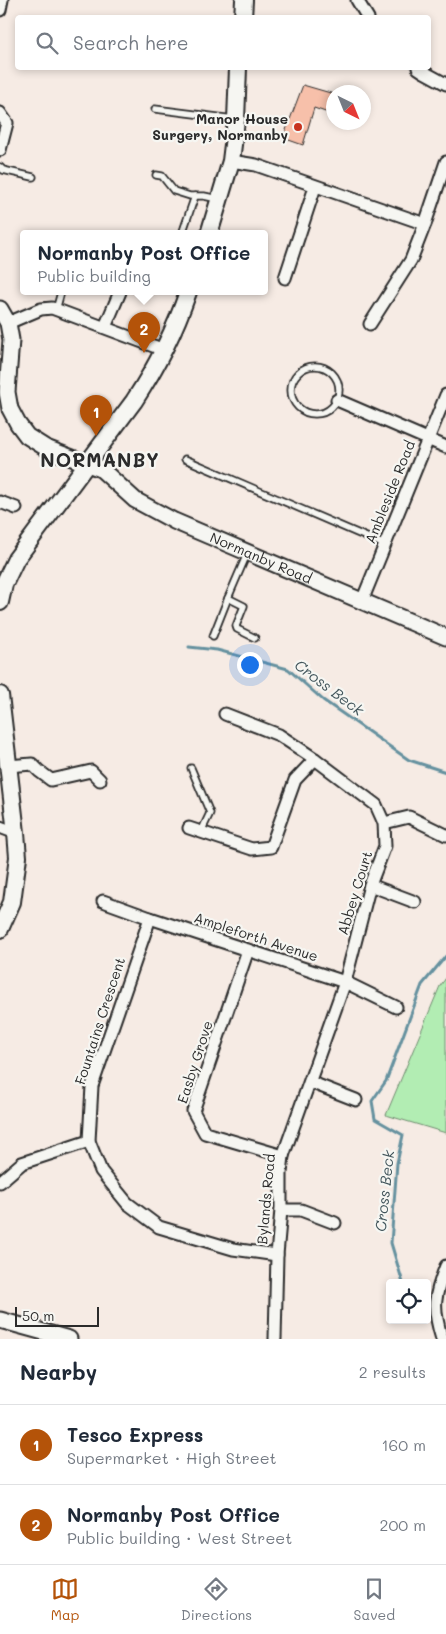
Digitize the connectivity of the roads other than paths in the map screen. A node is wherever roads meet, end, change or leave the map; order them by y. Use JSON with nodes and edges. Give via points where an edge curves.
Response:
{"nodes":[{"id":1,"x":2,"y":0,"type":"edge"},
{"id":2,"x":244,"y":0,"type":"edge"},
{"id":3,"x":357,"y":0,"type":"edge"},
{"id":4,"x":0,"y":10,"type":"edge"},
{"id":5,"x":243,"y":15,"type":"edge"},
{"id":6,"x":366,"y":15,"type":"edge"},
{"id":7,"x":238,"y":70,"type":"edge"},
{"id":8,"x":421,"y":70,"type":"edge"},
{"id":9,"x":446,"y":84,"type":"edge"},
{"id":10,"x":155,"y":109,"type":"dead end"},
{"id":11,"x":0,"y":113,"type":"edge"},
{"id":12,"x":236,"y":120,"type":"junction"},
{"id":13,"x":0,"y":150,"type":"edge"},
{"id":14,"x":231,"y":161,"type":"junction"},
{"id":15,"x":446,"y":162,"type":"edge"},
{"id":16,"x":0,"y":167,"type":"edge"},
{"id":17,"x":156,"y":175,"type":"dead end"},
{"id":18,"x":33,"y":177,"type":"dead end"},
{"id":19,"x":315,"y":186,"type":"junction"},
{"id":20,"x":195,"y":196,"type":"junction"},
{"id":21,"x":220,"y":200,"type":"junction"},
{"id":22,"x":426,"y":224,"type":"junction"},
{"id":23,"x":183,"y":230,"type":"edge"},
{"id":24,"x":210,"y":230,"type":"edge"},
{"id":25,"x":285,"y":278,"type":"dead end"},
{"id":26,"x":60,"y":295,"type":"edge"},
{"id":27,"x":119,"y":295,"type":"edge"},
{"id":28,"x":187,"y":295,"type":"edge"},
{"id":29,"x":0,"y":309,"type":"edge"},
{"id":30,"x":56,"y":310,"type":"junction"},
{"id":31,"x":8,"y":323,"type":"junction"},
{"id":32,"x":370,"y":324,"type":"dead end"},
{"id":33,"x":105,"y":328,"type":"junction"},
{"id":34,"x":164,"y":350,"type":"junction"},
{"id":35,"x":337,"y":400,"type":"junction"},
{"id":36,"x":445,"y":403,"type":"edge"},
{"id":37,"x":5,"y":411,"type":"edge"},
{"id":38,"x":428,"y":439,"type":"junction"},
{"id":39,"x":446,"y":447,"type":"edge"},
{"id":40,"x":185,"y":459,"type":"dead end"},
{"id":41,"x":88,"y":463,"type":"junction"},
{"id":42,"x":0,"y":502,"type":"edge"},
{"id":43,"x":16,"y":508,"type":"dead end"},
{"id":44,"x":385,"y":545,"type":"junction"},
{"id":45,"x":247,"y":552,"type":"junction"},
{"id":46,"x":228,"y":598,"type":"junction"},
{"id":47,"x":362,"y":601,"type":"junction"},
{"id":48,"x":0,"y":602,"type":"edge"},
{"id":49,"x":213,"y":636,"type":"dead end"},
{"id":50,"x":446,"y":637,"type":"edge"},
{"id":51,"x":254,"y":638,"type":"dead end"},
{"id":52,"x":0,"y":695,"type":"edge"},
{"id":53,"x":225,"y":714,"type":"dead end"},
{"id":54,"x":314,"y":759,"type":"junction"},
{"id":55,"x":8,"y":766,"type":"junction"},
{"id":56,"x":191,"y":768,"type":"dead end"},
{"id":57,"x":100,"y":780,"type":"dead end"},
{"id":58,"x":384,"y":823,"type":"junction"},
{"id":59,"x":0,"y":827,"type":"edge"},
{"id":60,"x":189,"y":828,"type":"dead end"},
{"id":61,"x":201,"y":832,"type":"junction"},
{"id":62,"x":16,"y":833,"type":"junction"},
{"id":63,"x":446,"y":835,"type":"edge"},
{"id":64,"x":370,"y":885,"type":"junction"},
{"id":65,"x":103,"y":901,"type":"dead end"},
{"id":66,"x":415,"y":902,"type":"dead end"},
{"id":67,"x":150,"y":918,"type":"junction"},
{"id":68,"x":0,"y":929,"type":"edge"},
{"id":69,"x":248,"y":950,"type":"junction"},
{"id":70,"x":345,"y":982,"type":"junction"},
{"id":71,"x":396,"y":1007,"type":"dead end"},
{"id":72,"x":310,"y":1082,"type":"junction"},
{"id":73,"x":356,"y":1100,"type":"dead end"},
{"id":74,"x":89,"y":1141,"type":"junction"},
{"id":75,"x":283,"y":1156,"type":"junction"},
{"id":76,"x":0,"y":1182,"type":"edge"},
{"id":77,"x":281,"y":1210,"type":"junction"},
{"id":78,"x":335,"y":1223,"type":"dead end"},
{"id":79,"x":277,"y":1256,"type":"junction"},
{"id":80,"x":446,"y":1266,"type":"edge"},
{"id":81,"x":0,"y":1320,"type":"edge"},
{"id":82,"x":69,"y":1339,"type":"edge"},
{"id":83,"x":274,"y":1339,"type":"edge"},
{"id":84,"x":442,"y":1339,"type":"edge"}],
"edges":[{"from":1,"to":4,"type":"street"},
{"from":2,"to":5,"type":"main road"},
{"from":3,"to":6,"type":"street"},
{"from":7,"to":12,"type":"main road"},
{"from":8,"to":9,"type":"street"},
{"from":10,"to":12,"type":"lane"},
{"from":11,"to":13,"type":"street","via":[[7,122]]},
{"from":12,"to":14,"type":"main road"},
{"from":14,"to":19,"type":"street","via":[[256,165]]},
{"from":14,"to":21,"type":"main road"},
{"from":15,"to":22,"type":"street"},
{"from":16,"to":18,"type":"lane"},
{"from":17,"to":20,"type":"lane","via":[[162,176],[174,191]]},
{"from":19,"to":22,"type":"street"},
{"from":19,"to":25,"type":"street"},
{"from":20,"to":21,"type":"lane"},
{"from":20,"to":23,"type":"lane"},
{"from":21,"to":24,"type":"main road"},
{"from":22,"to":32,"type":"street","via":[[410,260]]},
{"from":26,"to":30,"type":"lane"},
{"from":27,"to":33,"type":"street"},
{"from":28,"to":34,"type":"main road"},
{"from":29,"to":31,"type":"street"},
{"from":30,"to":31,"type":"street","via":[[41,309]]},
{"from":30,"to":33,"type":"street"},
{"from":31,"to":37,"type":"street","via":[[11,340]]},
{"from":33,"to":34,"type":"street"},
{"from":34,"to":41,"type":"main road","via":[[151,376]]},
{"from":35,"to":35,"type":"lane","via":[[339,384],[335,377],[319,366],[302,370],[293,382],[293,398],[307,412],[323,413]]},
{"from":35,"to":38,"type":"street"},
{"from":36,"to":38,"type":"street","name":"Ambleside Road"},
{"from":37,"to":41,"type":"street","name":"Normanby Road","via":[[27,436],[46,448]]},
{"from":38,"to":39,"type":"street"},
{"from":38,"to":44,"type":"street","name":"Ambleside Road"},
{"from":40,"to":44,"type":"lane"},
{"from":41,"to":45,"type":"street","name":"Normanby Road","via":[[101,469],[135,500],[149,508]]},
{"from":41,"to":48,"type":"main road","via":[[16,559],[4,584]]},
{"from":42,"to":43,"type":"street"},
{"from":44,"to":47,"type":"street","name":"Ambleside Road"},
{"from":45,"to":46,"type":"lane"},
{"from":45,"to":47,"type":"street","name":"Normanby Road"},
{"from":46,"to":49,"type":"lane"},
{"from":46,"to":51,"type":"lane","via":[[244,606],[237,629]]},
{"from":47,"to":50,"type":"street","name":"Normanby Road"},
{"from":52,"to":55,"type":"main road"},
{"from":53,"to":54,"type":"street","name":"Abbey Court","via":[[279,735]]},
{"from":54,"to":58,"type":"street","name":"Abbey Court","via":[[376,805]]},
{"from":54,"to":61,"type":"street","via":[[295,780],[271,847],[252,849]]},
{"from":55,"to":57,"type":"street","via":[[32,764],[51,780],[91,771]]},
{"from":55,"to":62,"type":"main road"},
{"from":56,"to":61,"type":"lane","via":[[210,813]]},
{"from":58,"to":63,"type":"street","via":[[409,817]]},
{"from":58,"to":64,"type":"street","name":"Abbey Court","via":[[385,846]]},
{"from":59,"to":62,"type":"street"},
{"from":60,"to":61,"type":"street"},
{"from":62,"to":68,"type":"main road","via":[[18,857],[12,902]]},
{"from":64,"to":66,"type":"street"},
{"from":64,"to":70,"type":"street","name":"Abbey Court"},
{"from":65,"to":67,"type":"street","name":"Ampleforth Avenue"},
{"from":67,"to":69,"type":"street","name":"Ampleforth Avenue"},
{"from":67,"to":74,"type":"street","name":"Fountains Crescent","via":[[92,1086]]},
{"from":69,"to":70,"type":"street","name":"Ampleforth Avenue"},
{"from":69,"to":75,"type":"street","name":"Easby Grove","via":[[193,1111],[205,1132]]},
{"from":70,"to":71,"type":"street","name":"Ampleforth Avenue"},
{"from":70,"to":72,"type":"street","name":"Bylands Road"},
{"from":72,"to":73,"type":"street"},
{"from":72,"to":75,"type":"street","name":"Bylands Road"},
{"from":74,"to":76,"type":"street","via":[[22,1163]]},
{"from":74,"to":79,"type":"street","name":"Fountains Crescent","via":[[102,1171],[127,1203],[159,1227],[233,1249]]},
{"from":75,"to":77,"type":"street","name":"Bylands Road"},
{"from":77,"to":78,"type":"street","via":[[301,1210]]},
{"from":77,"to":79,"type":"street","name":"Bylands Road"},
{"from":79,"to":83,"type":"street","name":"Bylands Road"},
{"from":80,"to":84,"type":"street","via":[[436,1298],[435,1318]]},
{"from":81,"to":82,"type":"street"}]}
